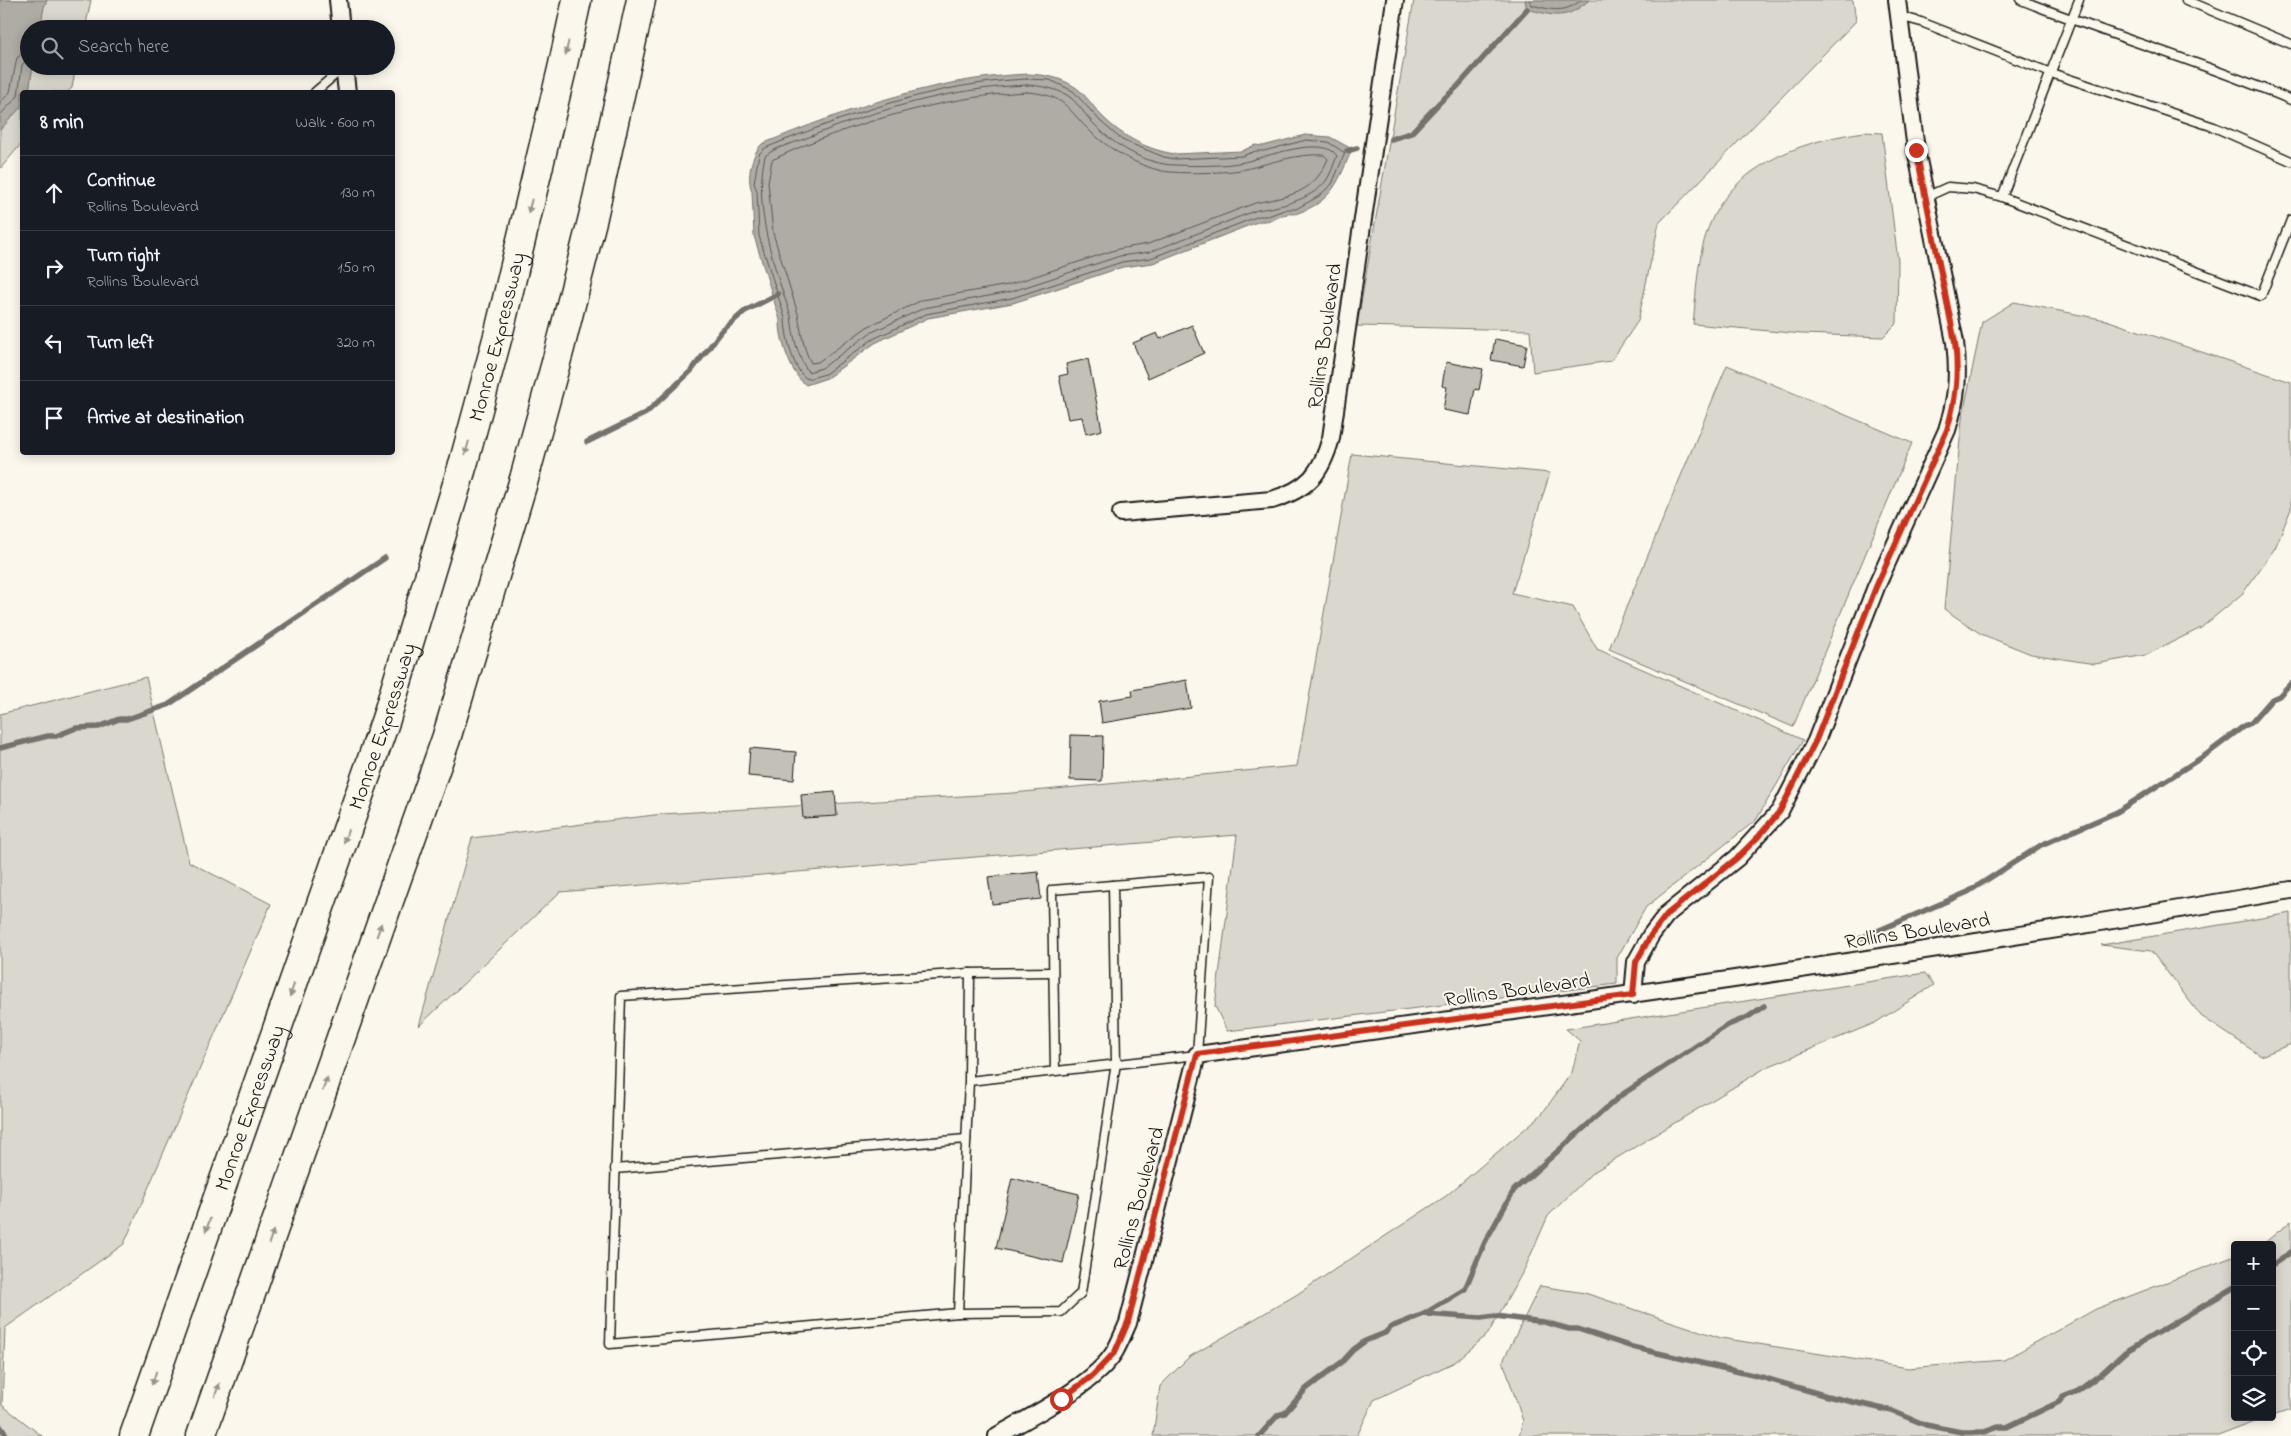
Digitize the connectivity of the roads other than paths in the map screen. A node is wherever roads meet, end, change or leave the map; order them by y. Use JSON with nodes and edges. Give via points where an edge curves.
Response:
{"nodes":[{"id":1,"x":338,"y":0,"type":"edge"},
{"id":2,"x":577,"y":0,"type":"edge"},
{"id":3,"x":641,"y":0,"type":"edge"},
{"id":4,"x":1395,"y":0,"type":"edge"},
{"id":5,"x":2021,"y":0,"type":"edge"},
{"id":6,"x":2079,"y":0,"type":"edge"},
{"id":7,"x":2186,"y":0,"type":"edge"},
{"id":8,"x":1898,"y":8,"type":"edge"},
{"id":9,"x":340,"y":20,"type":"edge"},
{"id":10,"x":2072,"y":20,"type":"junction"},
{"id":11,"x":2291,"y":44,"type":"edge"},
{"id":12,"x":2051,"y":73,"type":"junction"},
{"id":13,"x":335,"y":75,"type":"edge"},
{"id":14,"x":345,"y":75,"type":"edge"},
{"id":15,"x":317,"y":90,"type":"edge"},
{"id":16,"x":347,"y":90,"type":"edge"},
{"id":17,"x":2291,"y":100,"type":"edge"},
{"id":18,"x":2291,"y":161,"type":"edge"},
{"id":19,"x":1926,"y":197,"type":"junction"},
{"id":20,"x":2002,"y":197,"type":"junction"},
{"id":21,"x":2291,"y":220,"type":"edge"},
{"id":22,"x":1121,"y":513,"type":"dead end"},
{"id":23,"x":1113,"y":885,"type":"junction"},
{"id":24,"x":2291,"y":890,"type":"edge"},
{"id":25,"x":1053,"y":972,"type":"junction"},
{"id":26,"x":970,"y":974,"type":"junction"},
{"id":27,"x":1633,"y":995,"type":"junction"},
{"id":28,"x":1197,"y":1054,"type":"junction"},
{"id":29,"x":1116,"y":1063,"type":"junction"},
{"id":30,"x":1055,"y":1070,"type":"junction"},
{"id":31,"x":969,"y":1081,"type":"junction"},
{"id":32,"x":966,"y":1139,"type":"junction"},
{"id":33,"x":615,"y":1169,"type":"junction"},
{"id":34,"x":958,"y":1313,"type":"junction"},
{"id":35,"x":134,"y":1436,"type":"edge"},
{"id":36,"x":201,"y":1436,"type":"edge"},
{"id":37,"x":997,"y":1436,"type":"edge"}],
"edges":[{"from":1,"to":9,"type":"street"},
{"from":2,"to":35,"type":"highway","name":"Monroe Expressway","one_way":true,"via":[[499,332],[386,719]]},
{"from":36,"to":3,"type":"highway","one_way":true,"via":[[449,730],[560,348]]},
{"from":4,"to":22,"type":"street","name":"Rollins Boulevard","via":[[1326,458],[1304,486],[1272,500]]},
{"from":5,"to":10,"type":"lane"},
{"from":6,"to":10,"type":"lane"},
{"from":7,"to":11,"type":"lane"},
{"from":8,"to":12,"type":"lane","via":[[1921,22]]},
{"from":8,"to":19,"type":"street","via":[[1908,101]]},
{"from":10,"to":12,"type":"lane"},
{"from":10,"to":17,"type":"lane","via":[[2240,78]]},
{"from":12,"to":18,"type":"lane","via":[[2214,127]]},
{"from":12,"to":20,"type":"lane"},
{"from":13,"to":15,"type":"lane"},
{"from":14,"to":16,"type":"street"},
{"from":19,"to":20,"type":"lane","via":[[1948,187]]},
{"from":19,"to":27,"type":"street","via":[[1958,364],[1958,387],[1947,430],[1876,587],[1816,740],[1780,811],[1737,858],[1667,914],[1636,962]]},
{"from":20,"to":21,"type":"lane","via":[[2261,296]]},
{"from":23,"to":25,"type":"lane","via":[[1052,890]]},
{"from":23,"to":28,"type":"lane","via":[[1209,877]]},
{"from":23,"to":29,"type":"lane"},
{"from":24,"to":27,"type":"street","name":"Rollins Boulevard","via":[[1970,944]]},
{"from":25,"to":26,"type":"lane"},
{"from":25,"to":30,"type":"lane"},
{"from":26,"to":31,"type":"lane"},
{"from":26,"to":33,"type":"lane","via":[[621,996]]},
{"from":27,"to":28,"type":"street","name":"Rollins Boulevard"},
{"from":28,"to":29,"type":"lane"},
{"from":28,"to":37,"type":"street","name":"Rollins Boulevard","via":[[1128,1322],[1115,1352],[1092,1376],[1061,1399]]},
{"from":29,"to":30,"type":"lane"},
{"from":29,"to":34,"type":"lane","via":[[1081,1292],[1060,1312]]},
{"from":30,"to":31,"type":"lane"},
{"from":31,"to":32,"type":"lane"},
{"from":32,"to":33,"type":"lane"},
{"from":32,"to":34,"type":"lane"},
{"from":33,"to":34,"type":"lane","via":[[610,1344]]}]}
